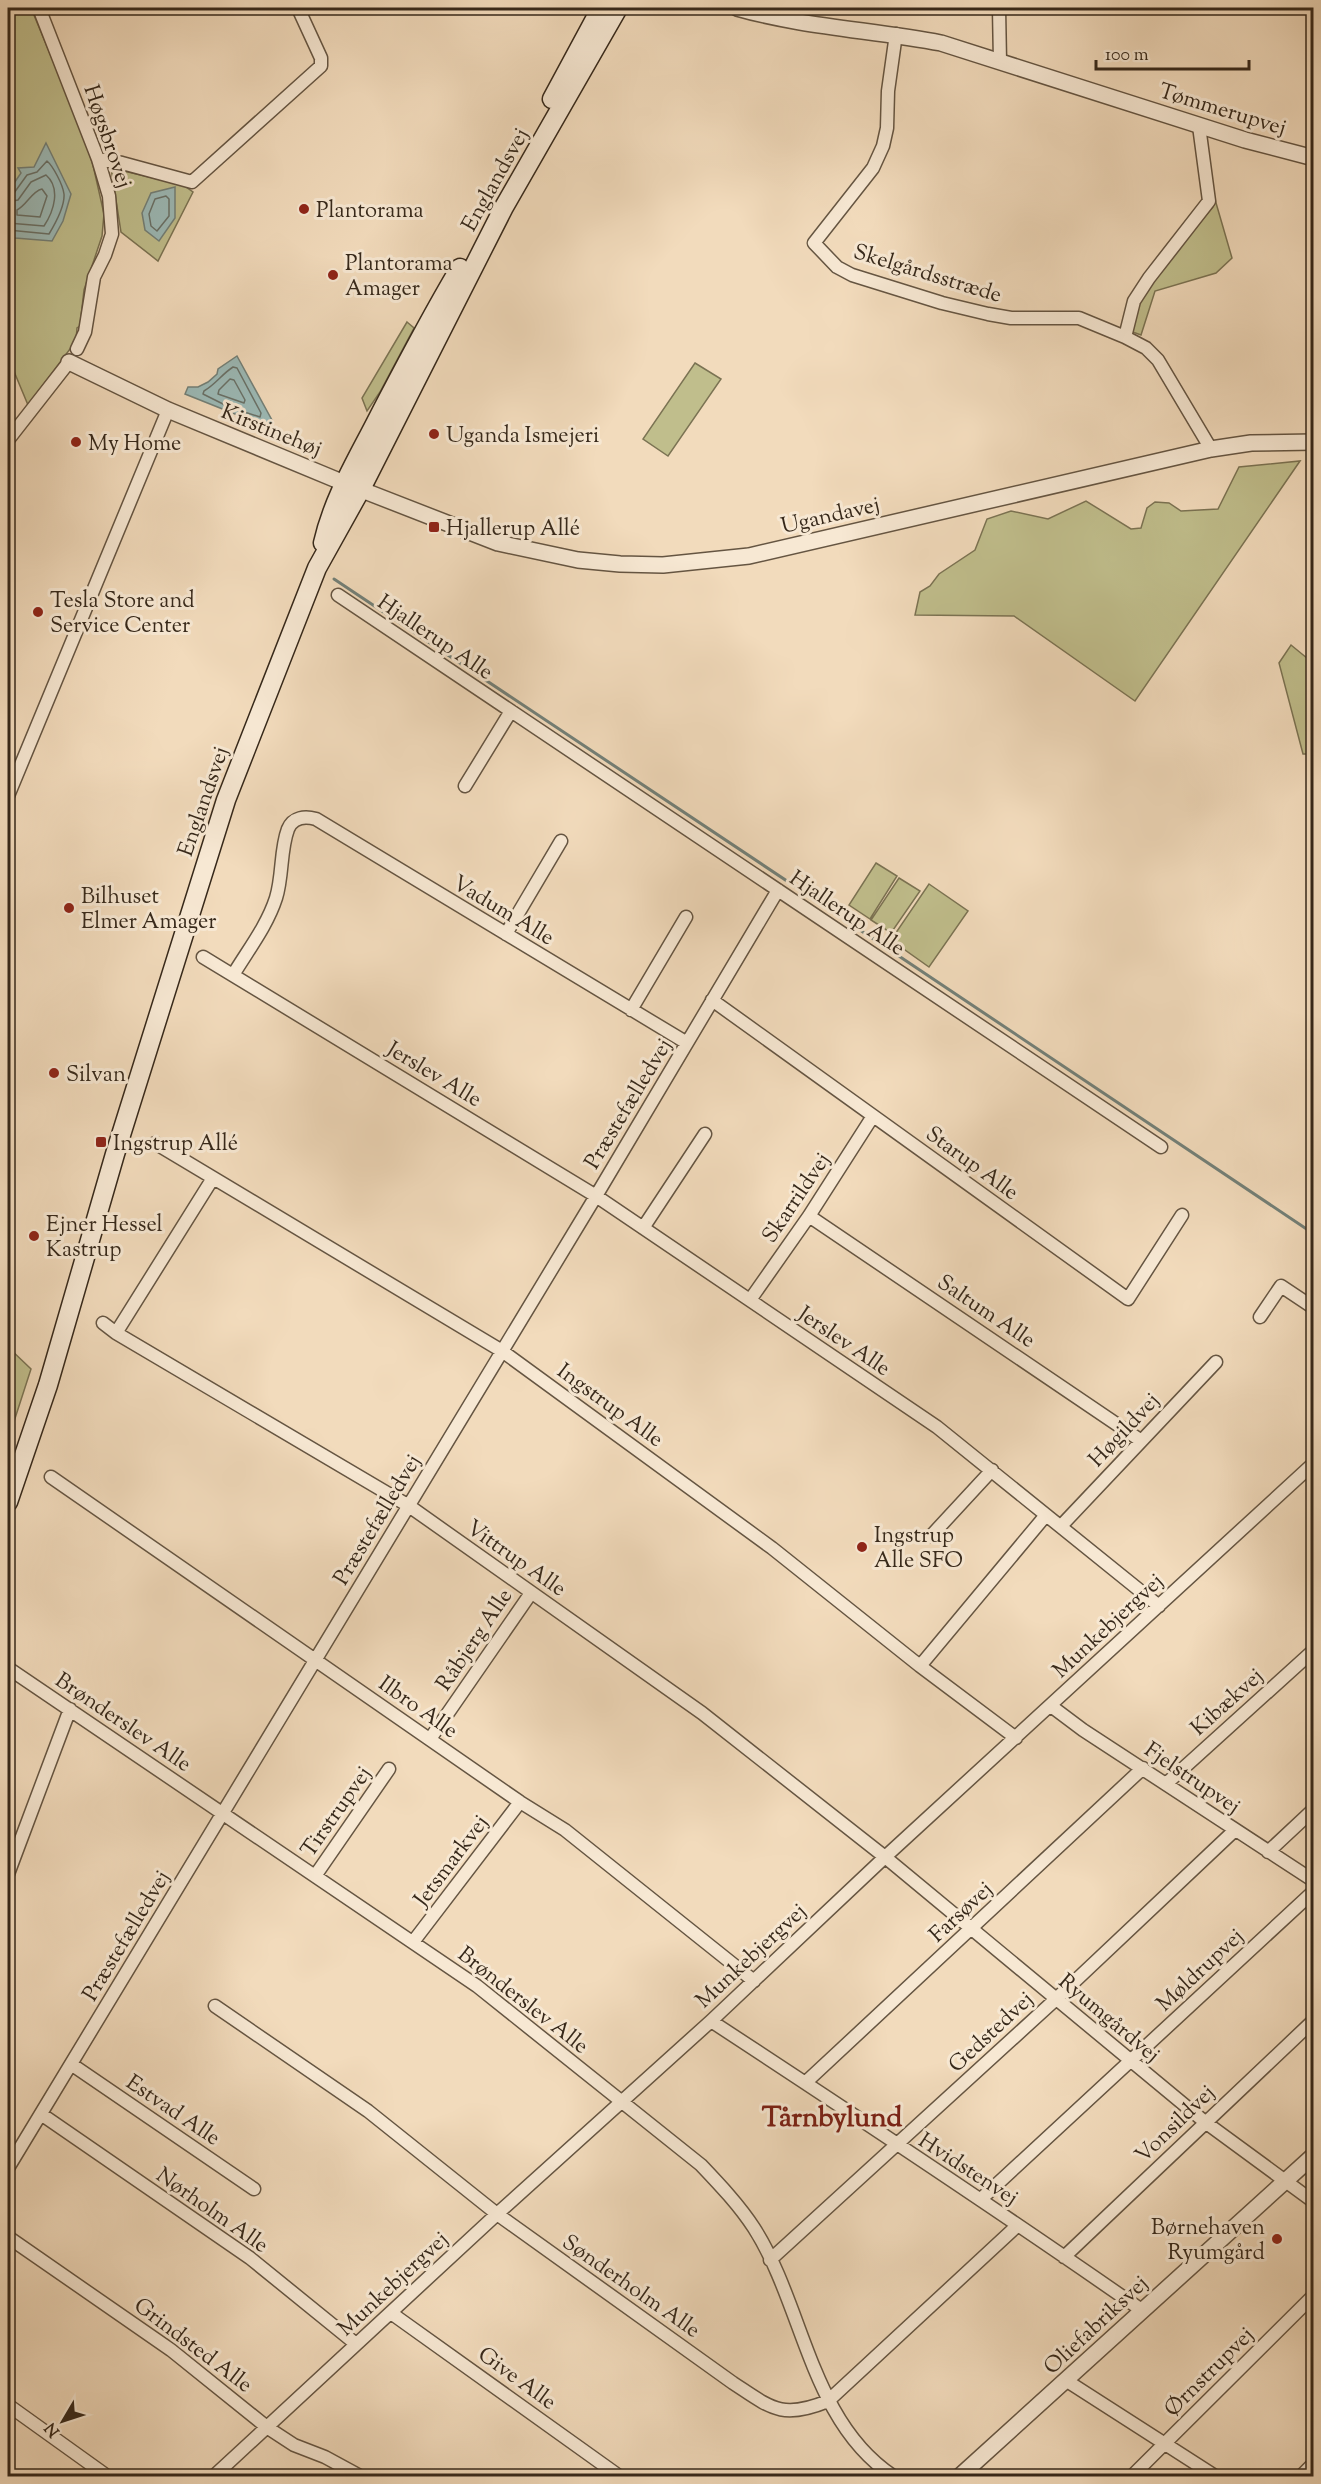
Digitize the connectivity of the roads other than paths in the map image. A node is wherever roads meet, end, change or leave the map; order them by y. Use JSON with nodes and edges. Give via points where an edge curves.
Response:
{"nodes":[{"id":1,"x":39,"y":8,"type":"edge"},
{"id":2,"x":298,"y":8,"type":"edge"},
{"id":3,"x":601,"y":8,"type":"edge"},
{"id":4,"x":618,"y":8,"type":"edge"},
{"id":5,"x":736,"y":8,"type":"edge"},
{"id":6,"x":999,"y":8,"type":"edge"},
{"id":7,"x":896,"y":34,"type":"junction"},
{"id":8,"x":1000,"y":62,"type":"junction"},
{"id":9,"x":1199,"y":126,"type":"junction"},
{"id":10,"x":1314,"y":158,"type":"edge"},
{"id":11,"x":98,"y":159,"type":"junction"},
{"id":12,"x":1125,"y":337,"type":"junction"},
{"id":13,"x":73,"y":355,"type":"junction"},
{"id":14,"x":168,"y":411,"type":"junction"},
{"id":15,"x":8,"y":440,"type":"edge"},
{"id":16,"x":1314,"y":442,"type":"edge"},
{"id":17,"x":1211,"y":449,"type":"junction"},
{"id":18,"x":352,"y":486,"type":"junction"},
{"id":19,"x":338,"y":595,"type":"dead end"},
{"id":20,"x":511,"y":711,"type":"junction"},
{"id":21,"x":465,"y":786,"type":"dead end"},
{"id":22,"x":8,"y":796,"type":"edge"},
{"id":23,"x":561,"y":841,"type":"dead end"},
{"id":24,"x":778,"y":890,"type":"junction"},
{"id":25,"x":686,"y":917,"type":"dead end"},
{"id":26,"x":506,"y":934,"type":"junction"},
{"id":27,"x":203,"y":957,"type":"dead end"},
{"id":28,"x":233,"y":975,"type":"junction"},
{"id":29,"x":712,"y":1000,"type":"junction"},
{"id":30,"x":631,"y":1010,"type":"junction"},
{"id":31,"x":687,"y":1044,"type":"junction"},
{"id":32,"x":873,"y":1116,"type":"junction"},
{"id":33,"x":705,"y":1134,"type":"dead end"},
{"id":34,"x":155,"y":1143,"type":"dead end"},
{"id":35,"x":1161,"y":1147,"type":"dead end"},
{"id":36,"x":213,"y":1178,"type":"junction"},
{"id":37,"x":596,"y":1196,"type":"junction"},
{"id":38,"x":1182,"y":1215,"type":"dead end"},
{"id":39,"x":809,"y":1216,"type":"junction"},
{"id":40,"x":643,"y":1228,"type":"junction"},
{"id":41,"x":750,"y":1300,"type":"junction"},
{"id":42,"x":1314,"y":1308,"type":"edge"},
{"id":43,"x":1260,"y":1317,"type":"dead end"},
{"id":44,"x":103,"y":1323,"type":"dead end"},
{"id":45,"x":116,"y":1333,"type":"junction"},
{"id":46,"x":502,"y":1351,"type":"junction"},
{"id":47,"x":1216,"y":1362,"type":"dead end"},
{"id":48,"x":1140,"y":1440,"type":"junction"},
{"id":49,"x":1314,"y":1463,"type":"edge"},
{"id":50,"x":992,"y":1470,"type":"junction"},
{"id":51,"x":51,"y":1477,"type":"dead end"},
{"id":52,"x":8,"y":1502,"type":"edge"},
{"id":53,"x":409,"y":1506,"type":"junction"},
{"id":54,"x":1046,"y":1515,"type":"junction"},
{"id":55,"x":1061,"y":1526,"type":"junction"},
{"id":56,"x":931,"y":1536,"type":"dead end"},
{"id":57,"x":531,"y":1593,"type":"junction"},
{"id":58,"x":1159,"y":1606,"type":"junction"},
{"id":59,"x":1314,"y":1650,"type":"edge"},
{"id":60,"x":315,"y":1659,"type":"junction"},
{"id":61,"x":920,"y":1666,"type":"junction"},
{"id":62,"x":8,"y":1668,"type":"edge"},
{"id":63,"x":1051,"y":1706,"type":"junction"},
{"id":64,"x":70,"y":1709,"type":"junction"},
{"id":65,"x":1016,"y":1738,"type":"junction"},
{"id":66,"x":430,"y":1739,"type":"junction"},
{"id":67,"x":389,"y":1768,"type":"dead end"},
{"id":68,"x":1143,"y":1768,"type":"junction"},
{"id":69,"x":1167,"y":1783,"type":"junction"},
{"id":70,"x":520,"y":1802,"type":"junction"},
{"id":71,"x":1314,"y":1809,"type":"edge"},
{"id":72,"x":223,"y":1814,"type":"junction"},
{"id":73,"x":1235,"y":1830,"type":"junction"},
{"id":74,"x":1268,"y":1852,"type":"junction"},
{"id":75,"x":885,"y":1857,"type":"junction"},
{"id":76,"x":8,"y":1874,"type":"edge"},
{"id":77,"x":315,"y":1876,"type":"junction"},
{"id":78,"x":1314,"y":1881,"type":"edge"},
{"id":79,"x":1314,"y":1891,"type":"edge"},
{"id":80,"x":972,"y":1929,"type":"junction"},
{"id":81,"x":413,"y":1942,"type":"junction"},
{"id":82,"x":754,"y":1981,"type":"junction"},
{"id":83,"x":1056,"y":1999,"type":"junction"},
{"id":84,"x":215,"y":2006,"type":"dead end"},
{"id":85,"x":1314,"y":2020,"type":"edge"},
{"id":86,"x":711,"y":2021,"type":"junction"},
{"id":87,"x":1131,"y":2061,"type":"junction"},
{"id":88,"x":71,"y":2064,"type":"junction"},
{"id":89,"x":806,"y":2083,"type":"junction"},
{"id":90,"x":623,"y":2102,"type":"junction"},
{"id":91,"x":41,"y":2114,"type":"junction"},
{"id":92,"x":1205,"y":2122,"type":"junction"},
{"id":93,"x":896,"y":2145,"type":"junction"},
{"id":94,"x":1314,"y":2155,"type":"edge"},
{"id":95,"x":8,"y":2168,"type":"edge"},
{"id":96,"x":1284,"y":2183,"type":"junction"},
{"id":97,"x":254,"y":2189,"type":"dead end"},
{"id":98,"x":981,"y":2199,"type":"junction"},
{"id":99,"x":1314,"y":2202,"type":"edge"},
{"id":100,"x":497,"y":2214,"type":"junction"},
{"id":101,"x":1018,"y":2225,"type":"junction"},
{"id":102,"x":8,"y":2237,"type":"edge"},
{"id":103,"x":1064,"y":2257,"type":"junction"},
{"id":104,"x":770,"y":2260,"type":"junction"},
{"id":105,"x":1314,"y":2295,"type":"edge"},
{"id":106,"x":1143,"y":2311,"type":"junction"},
{"id":107,"x":392,"y":2313,"type":"junction"},
{"id":108,"x":356,"y":2344,"type":"junction"},
{"id":109,"x":1067,"y":2381,"type":"junction"},
{"id":110,"x":828,"y":2401,"type":"junction"},
{"id":111,"x":8,"y":2405,"type":"edge"},
{"id":112,"x":268,"y":2428,"type":"junction"},
{"id":113,"x":1165,"y":2443,"type":"junction"},
{"id":114,"x":1314,"y":2463,"type":"edge"},
{"id":115,"x":107,"y":2476,"type":"edge"},
{"id":116,"x":214,"y":2476,"type":"edge"},
{"id":117,"x":360,"y":2476,"type":"edge"},
{"id":118,"x":618,"y":2476,"type":"edge"},
{"id":119,"x":893,"y":2476,"type":"edge"},
{"id":120,"x":960,"y":2476,"type":"edge"},
{"id":121,"x":1132,"y":2476,"type":"edge"},
{"id":122,"x":1215,"y":2476,"type":"edge"},
{"id":123,"x":1301,"y":2476,"type":"edge"}],
"edges":[{"from":1,"to":11,"type":"street","name":"Høgsbrovej"},
{"from":2,"to":11,"type":"street","via":[[321,66],[192,182]]},
{"from":3,"to":18,"type":"main road","name":"Englandsvej","via":[[486,225],[429,322]]},
{"from":4,"to":18,"type":"main road","name":"Englandsvej"},
{"from":5,"to":7,"type":"street","name":"Tømmerupvej","via":[[799,22]]},
{"from":6,"to":8,"type":"street"},
{"from":7,"to":8,"type":"street","name":"Tømmerupvej","via":[[941,43]]},
{"from":7,"to":12,"type":"street","name":"Skelgårdsstræde","via":[[883,146],[873,168],[814,243],[837,267],[852,275],[931,299],[999,316],[1079,318]]},
{"from":8,"to":9,"type":"street","name":"Tømmerupvej"},
{"from":9,"to":10,"type":"street","name":"Tømmerupvej"},
{"from":9,"to":12,"type":"street","via":[[1209,201],[1134,301]]},
{"from":11,"to":13,"type":"street","name":"Høgsbrovej","via":[[109,196],[112,234],[94,277],[85,332]]},
{"from":12,"to":17,"type":"street","name":"Skelgårdsstræde","via":[[1158,360]]},
{"from":13,"to":14,"type":"street","name":"Kirstinehøj"},
{"from":13,"to":15,"type":"street"},
{"from":14,"to":18,"type":"street","name":"Kirstinehøj"},
{"from":14,"to":22,"type":"street"},
{"from":16,"to":17,"type":"street","name":"Ugandavej"},
{"from":17,"to":18,"type":"street","name":"Ugandavej","via":[[749,556],[663,565],[588,561],[498,543]]},
{"from":18,"to":52,"type":"main road","name":"Englandsvej","via":[[222,811],[115,1154],[55,1363]]},
{"from":19,"to":20,"type":"street","name":"Hjallerup Alle"},
{"from":20,"to":21,"type":"street"},
{"from":20,"to":24,"type":"street","name":"Hjallerup Alle"},
{"from":23,"to":26,"type":"street"},
{"from":24,"to":29,"type":"street","name":"Præstefælledvej"},
{"from":24,"to":35,"type":"street","name":"Hjallerup Alle"},
{"from":25,"to":30,"type":"street"},
{"from":26,"to":28,"type":"street","name":"Vadum Alle","via":[[315,819],[298,818],[288,829],[276,897]]},
{"from":26,"to":30,"type":"street","name":"Vadum Alle"},
{"from":27,"to":28,"type":"street","name":"Jerslev Alle"},
{"from":28,"to":37,"type":"street","name":"Jerslev Alle"},
{"from":29,"to":31,"type":"street","name":"Præstefælledvej"},
{"from":29,"to":32,"type":"street","name":"Starup Alle"},
{"from":30,"to":31,"type":"street","name":"Vadum Alle"},
{"from":31,"to":37,"type":"street","name":"Præstefælledvej"},
{"from":32,"to":38,"type":"street","name":"Starup Alle","via":[[1128,1299]]},
{"from":32,"to":39,"type":"street","name":"Skarrildvej"},
{"from":33,"to":40,"type":"street"},
{"from":34,"to":36,"type":"street","name":"Ingstrup Alle"},
{"from":36,"to":45,"type":"street"},
{"from":36,"to":46,"type":"street","name":"Ingstrup Alle"},
{"from":37,"to":40,"type":"street","name":"Jerslev Alle"},
{"from":37,"to":46,"type":"street","name":"Præstefælledvej"},
{"from":39,"to":41,"type":"street","name":"Skarrildvej"},
{"from":39,"to":48,"type":"street","name":"Saltum Alle"},
{"from":40,"to":41,"type":"street","name":"Jerslev Alle"},
{"from":41,"to":50,"type":"street","name":"Jerslev Alle","via":[[937,1427]]},
{"from":42,"to":43,"type":"street","via":[[1281,1286]]},
{"from":44,"to":45,"type":"street","name":"Vittrup Alle"},
{"from":45,"to":53,"type":"street","name":"Vittrup Alle"},
{"from":46,"to":53,"type":"street","name":"Præstefælledvej"},
{"from":46,"to":61,"type":"street","name":"Ingstrup Alle","via":[[772,1548]]},
{"from":47,"to":48,"type":"street","name":"Høgildvej"},
{"from":48,"to":55,"type":"street","name":"Høgildvej"},
{"from":49,"to":58,"type":"street","name":"Munkebjergvej"},
{"from":50,"to":54,"type":"street","name":"Jerslev Alle"},
{"from":50,"to":56,"type":"street"},
{"from":51,"to":60,"type":"street","name":"Ilbro Alle"},
{"from":53,"to":57,"type":"street","name":"Vittrup Alle"},
{"from":53,"to":60,"type":"street","name":"Præstefælledvej"},
{"from":54,"to":55,"type":"street","name":"Jerslev Alle"},
{"from":54,"to":61,"type":"street"},
{"from":55,"to":58,"type":"street","name":"Jerslev Alle"},
{"from":57,"to":66,"type":"street","name":"Råbjerg Alle"},
{"from":57,"to":75,"type":"street","name":"Vittrup Alle","via":[[702,1713]]},
{"from":58,"to":63,"type":"street","name":"Munkebjergvej"},
{"from":59,"to":69,"type":"street","name":"Kibækvej"},
{"from":60,"to":66,"type":"street","name":"Ilbro Alle"},
{"from":60,"to":72,"type":"street","name":"Præstefælledvej"},
{"from":61,"to":65,"type":"street","name":"Ingstrup Alle"},
{"from":62,"to":64,"type":"street","name":"Brønderslev Alle"},
{"from":63,"to":65,"type":"street","name":"Munkebjergvej"},
{"from":63,"to":68,"type":"street","name":"Fjelstrupvej"},
{"from":64,"to":72,"type":"street","name":"Brønderslev Alle"},
{"from":64,"to":76,"type":"street"},
{"from":65,"to":75,"type":"street","name":"Munkebjergvej"},
{"from":66,"to":70,"type":"street","name":"Ilbro Alle"},
{"from":67,"to":77,"type":"street","name":"Tirstrupvej"},
{"from":68,"to":69,"type":"street","name":"Fjelstrupvej"},
{"from":68,"to":80,"type":"street","name":"Farsøvej"},
{"from":69,"to":73,"type":"street","name":"Fjelstrupvej"},
{"from":70,"to":81,"type":"street","name":"Jetsmarkvej"},
{"from":70,"to":82,"type":"street","name":"Ilbro Alle","via":[[565,1830]]},
{"from":71,"to":74,"type":"street"},
{"from":72,"to":77,"type":"street","name":"Brønderslev Alle"},
{"from":72,"to":88,"type":"street","name":"Præstefælledvej"},
{"from":73,"to":74,"type":"street","name":"Fjelstrupvej"},
{"from":73,"to":83,"type":"street","name":"Gedstedvej"},
{"from":74,"to":78,"type":"street","name":"Fjelstrupvej"},
{"from":75,"to":80,"type":"street","name":"Ryumgårdvej"},
{"from":75,"to":82,"type":"street","name":"Munkebjergvej"},
{"from":77,"to":81,"type":"street","name":"Brønderslev Alle"},
{"from":79,"to":87,"type":"street","name":"Møldrupvej"},
{"from":80,"to":83,"type":"street","name":"Ryumgårdvej"},
{"from":80,"to":89,"type":"street","name":"Farsøvej"},
{"from":81,"to":90,"type":"street","name":"Brønderslev Alle","via":[[477,1986]]},
{"from":82,"to":86,"type":"street","name":"Munkebjergvej"},
{"from":83,"to":87,"type":"street","name":"Ryumgårdvej"},
{"from":83,"to":93,"type":"street","name":"Gedstedvej"},
{"from":84,"to":100,"type":"street","name":"Sønderholm Alle","via":[[368,2111]]},
{"from":85,"to":92,"type":"street","name":"Vonsildvej"},
{"from":86,"to":89,"type":"street","name":"Hvidstenvej"},
{"from":86,"to":90,"type":"street","name":"Munkebjergvej"},
{"from":87,"to":92,"type":"street","name":"Ryumgårdvej"},
{"from":87,"to":98,"type":"street","name":"Møldrupvej"},
{"from":88,"to":91,"type":"street","name":"Præstefælledvej"},
{"from":88,"to":97,"type":"street","name":"Estvad Alle"},
{"from":89,"to":93,"type":"street","name":"Hvidstenvej"},
{"from":90,"to":100,"type":"street","name":"Munkebjergvej"},
{"from":90,"to":104,"type":"street","name":"Brønderslev Alle","via":[[701,2165],[723,2188],[754,2229]]},
{"from":91,"to":95,"type":"street","name":"Præstefælledvej"},
{"from":91,"to":108,"type":"street","name":"Nørholm Alle","via":[[250,2258]]},
{"from":92,"to":96,"type":"street","name":"Ryumgårdvej"},
{"from":92,"to":103,"type":"street","name":"Vonsildvej"},
{"from":93,"to":98,"type":"street","name":"Hvidstenvej"},
{"from":93,"to":104,"type":"street","name":"Gedstedvej"},
{"from":94,"to":96,"type":"street","name":"Oliefabriksvej"},
{"from":96,"to":99,"type":"street","name":"Ryumgårdvej"},
{"from":96,"to":106,"type":"street","name":"Oliefabriksvej"},
{"from":98,"to":101,"type":"street","name":"Hvidstenvej"},
{"from":100,"to":107,"type":"street","name":"Munkebjergvej"},
{"from":100,"to":110,"type":"street","name":"Sønderholm Alle","via":[[772,2408],[791,2410]]},
{"from":101,"to":103,"type":"street","name":"Hvidstenvej"},
{"from":101,"to":110,"type":"street","name":"Sønderholm Alle"},
{"from":102,"to":112,"type":"street","name":"Grindsted Alle","via":[[171,2350]]},
{"from":103,"to":106,"type":"street","name":"Hvidstenvej"},
{"from":104,"to":110,"type":"street","name":"Brønderslev Alle"},
{"from":105,"to":113,"type":"street","name":"Ørnstrupvej"},
{"from":106,"to":109,"type":"street","name":"Oliefabriksvej"},
{"from":107,"to":108,"type":"street","name":"Munkebjergvej"},
{"from":107,"to":118,"type":"street","name":"Give Alle"},
{"from":108,"to":112,"type":"street","name":"Munkebjergvej"},
{"from":109,"to":113,"type":"street"},
{"from":109,"to":120,"type":"street","name":"Oliefabriksvej"},
{"from":110,"to":119,"type":"street","name":"Brønderslev Alle","via":[[858,2444]]},
{"from":111,"to":115,"type":"street"},
{"from":112,"to":116,"type":"street","name":"Munkebjergvej"},
{"from":112,"to":117,"type":"street","name":"Grindsted Alle","via":[[294,2445]]},
{"from":113,"to":121,"type":"street","name":"Ørnstrupvej"},
{"from":113,"to":122,"type":"street"},
{"from":114,"to":123,"type":"street"}]}
